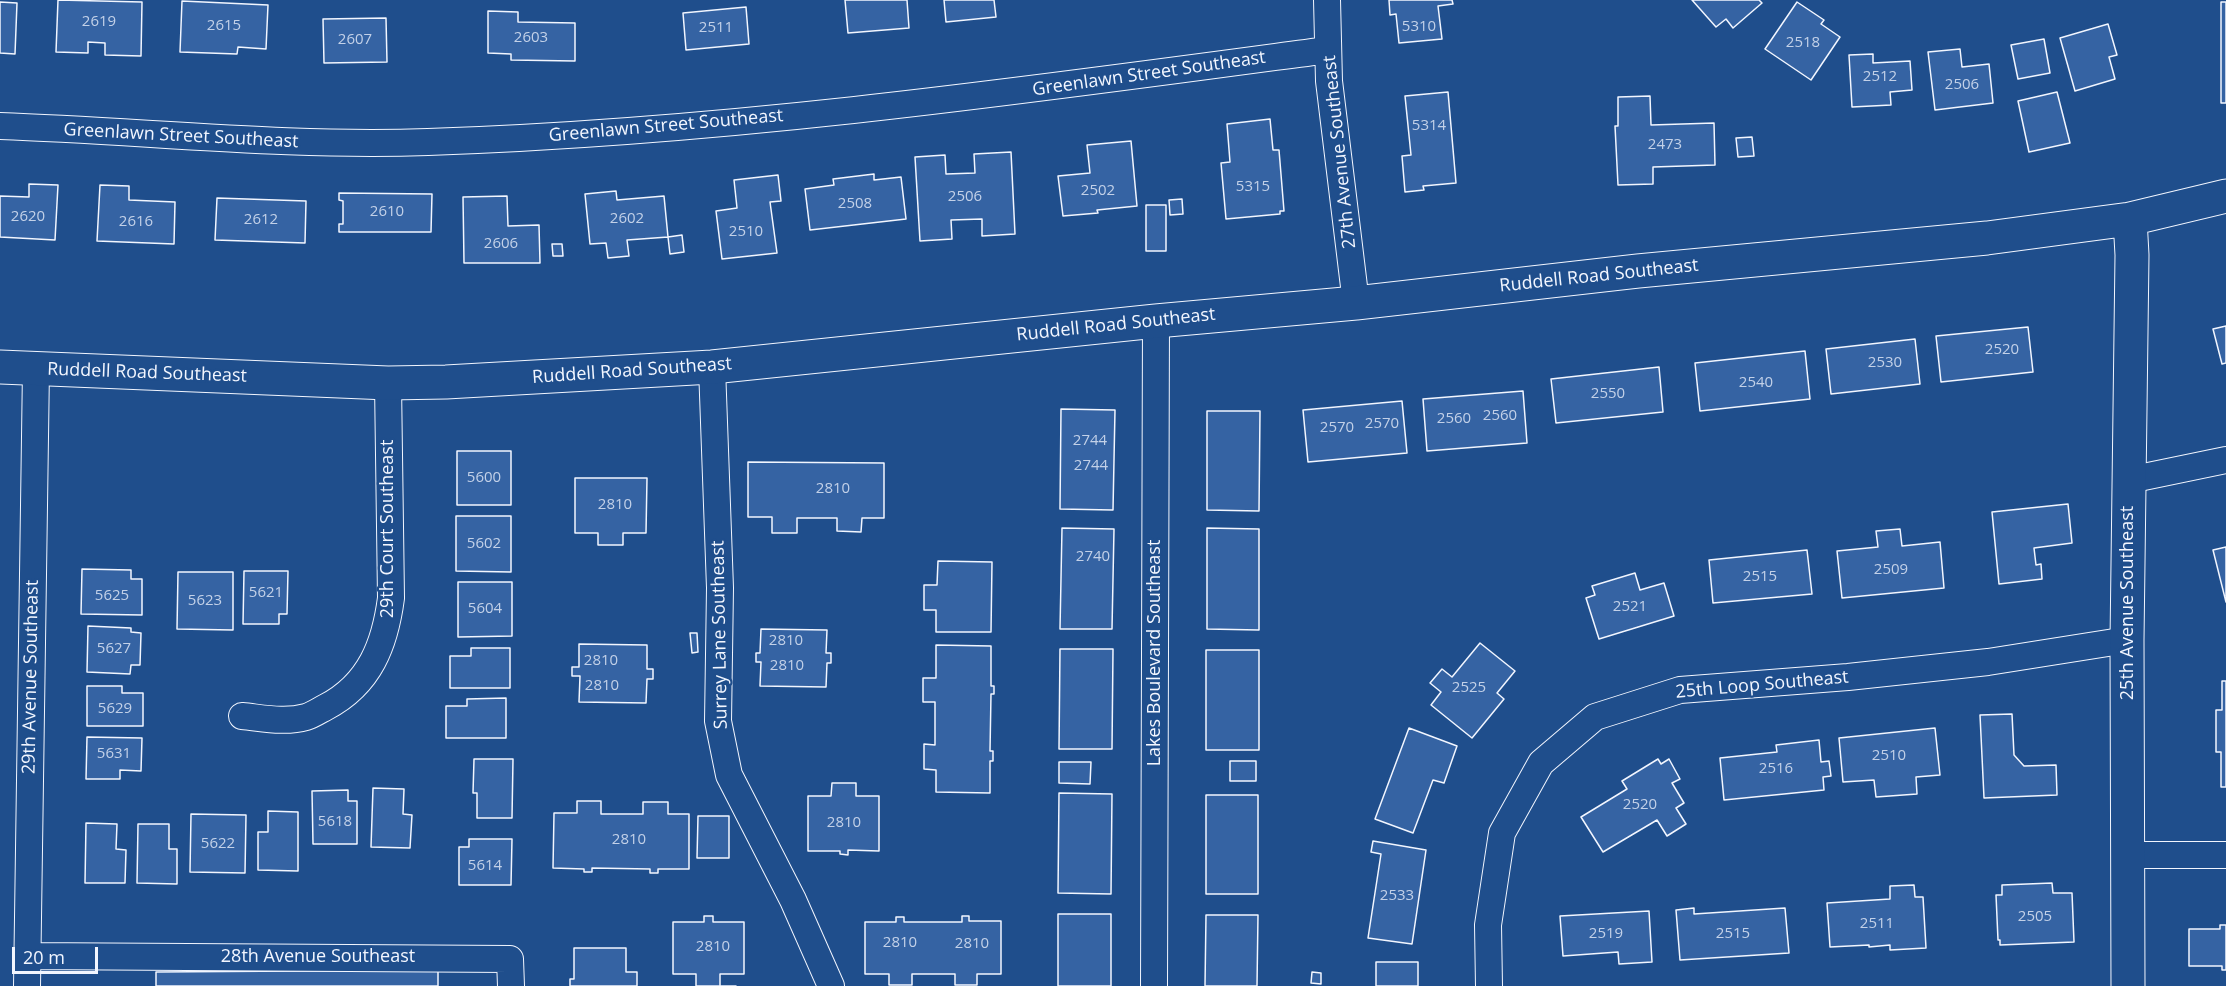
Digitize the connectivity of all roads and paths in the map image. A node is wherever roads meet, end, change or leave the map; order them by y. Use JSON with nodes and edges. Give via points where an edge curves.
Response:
{"nodes":[{"id":1,"x":1327,"y":0,"type":"edge"},
{"id":2,"x":1328,"y":50,"type":"junction"},
{"id":3,"x":0,"y":126,"type":"edge"},
{"id":4,"x":2226,"y":196,"type":"edge"},
{"id":5,"x":2130,"y":219,"type":"junction"},
{"id":6,"x":1356,"y":303,"type":"junction"},
{"id":7,"x":1156,"y":321,"type":"junction"},
{"id":8,"x":0,"y":367,"type":"edge"},
{"id":9,"x":712,"y":367,"type":"junction"},
{"id":10,"x":36,"y":368,"type":"junction"},
{"id":11,"x":388,"y":383,"type":"junction"},
{"id":12,"x":2226,"y":460,"type":"edge"},
{"id":13,"x":2129,"y":480,"type":"junction"},
{"id":14,"x":2127,"y":640,"type":"junction"},
{"id":15,"x":242,"y":716,"type":"dead end"},
{"id":16,"x":2128,"y":855,"type":"junction"},
{"id":17,"x":2226,"y":855,"type":"edge"},
{"id":18,"x":27,"y":956,"type":"junction"},
{"id":19,"x":27,"y":986,"type":"edge"},
{"id":20,"x":511,"y":986,"type":"edge"},
{"id":21,"x":831,"y":986,"type":"edge"},
{"id":22,"x":1154,"y":986,"type":"edge"},
{"id":23,"x":1489,"y":986,"type":"edge"},
{"id":24,"x":2128,"y":986,"type":"edge"}],
"edges":[{"from":1,"to":2,"type":"street","name":"27th Avenue Southeast"},
{"from":2,"to":3,"type":"street","name":"Greenlawn Street Southeast","via":[[945,101],[585,135],[310,143]]},
{"from":2,"to":6,"type":"street","name":"27th Avenue Southeast"},
{"from":4,"to":5,"type":"main road","name":"Ruddell Road Southeast"},
{"from":5,"to":6,"type":"main road","name":"Ruddell Road Southeast","via":[[1987,238]]},
{"from":5,"to":13,"type":"main road","name":"25th Avenue Southeast"},
{"from":6,"to":7,"type":"main road","name":"Ruddell Road Southeast"},
{"from":7,"to":9,"type":"main road","name":"Ruddell Road Southeast"},
{"from":7,"to":22,"type":"street","name":"Lakes Boulevard Southeast"},
{"from":8,"to":10,"type":"main road","name":"Ruddell Road Southeast"},
{"from":9,"to":11,"type":"main road","name":"Ruddell Road Southeast"},
{"from":9,"to":21,"type":"street","name":"Surrey Lane Southeast","via":[[720,588],[718,722],[729,775],[793,900]]},
{"from":10,"to":11,"type":"main road","name":"Ruddell Road Southeast"},
{"from":10,"to":18,"type":"street","name":"29th Avenue Southeast"},
{"from":11,"to":15,"type":"street","name":"29th Court Southeast","via":[[391,598],[387,627],[376,657],[358,684],[336,702],[307,717],[281,720]]},
{"from":12,"to":13,"type":"street"},
{"from":13,"to":14,"type":"main road","name":"25th Avenue Southeast"},
{"from":14,"to":16,"type":"main road","name":"25th Avenue Southeast"},
{"from":14,"to":23,"type":"street","name":"25th Loop Southeast","via":[[1977,663],[1680,690],[1595,717],[1541,763],[1502,833],[1488,925]]},
{"from":16,"to":17,"type":"street"},
{"from":16,"to":24,"type":"main road","name":"25th Avenue Southeast"},
{"from":18,"to":19,"type":"street","name":"29th Avenue Southeast"},
{"from":18,"to":20,"type":"street","name":"28th Avenue Southeast","via":[[510,958]]}]}
